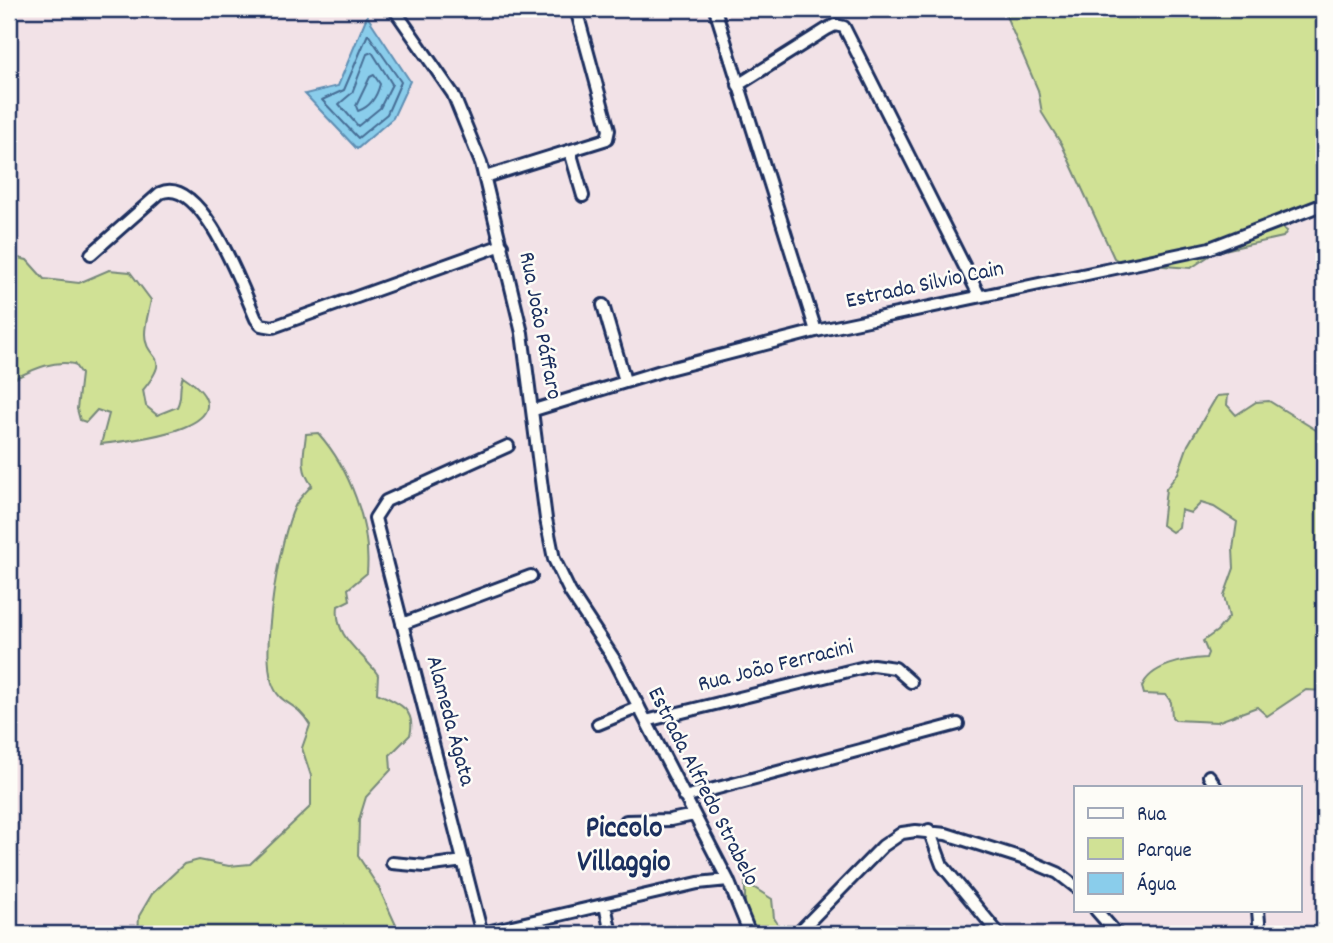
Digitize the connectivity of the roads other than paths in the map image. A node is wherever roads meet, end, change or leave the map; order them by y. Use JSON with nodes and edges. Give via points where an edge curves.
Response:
{"nodes":[{"id":1,"x":394,"y":9,"type":"edge"},
{"id":2,"x":576,"y":9,"type":"edge"},
{"id":3,"x":715,"y":9,"type":"edge"},
{"id":4,"x":738,"y":85,"type":"junction"},
{"id":5,"x":570,"y":152,"type":"junction"},
{"id":6,"x":485,"y":177,"type":"junction"},
{"id":7,"x":583,"y":196,"type":"dead end"},
{"id":8,"x":1324,"y":204,"type":"edge"},
{"id":9,"x":502,"y":245,"type":"junction"},
{"id":10,"x":91,"y":254,"type":"dead end"},
{"id":11,"x":979,"y":295,"type":"junction"},
{"id":12,"x":603,"y":305,"type":"dead end"},
{"id":13,"x":816,"y":331,"type":"junction"},
{"id":14,"x":625,"y":381,"type":"junction"},
{"id":15,"x":534,"y":410,"type":"junction"},
{"id":16,"x":508,"y":446,"type":"dead end"},
{"id":17,"x":531,"y":576,"type":"dead end"},
{"id":18,"x":402,"y":624,"type":"junction"},
{"id":19,"x":614,"y":659,"type":"joint"},
{"id":20,"x":911,"y":682,"type":"dead end"},
{"id":21,"x":639,"y":707,"type":"junction"},
{"id":22,"x":646,"y":721,"type":"junction"},
{"id":23,"x":598,"y":724,"type":"dead end"},
{"id":24,"x":958,"y":724,"type":"dead end"},
{"id":25,"x":1209,"y":776,"type":"dead end"},
{"id":26,"x":1215,"y":786,"type":"edge"},
{"id":27,"x":684,"y":797,"type":"junction"},
{"id":28,"x":694,"y":815,"type":"junction"},
{"id":29,"x":626,"y":821,"type":"dead end"},
{"id":30,"x":929,"y":831,"type":"junction"},
{"id":31,"x":464,"y":861,"type":"junction"},
{"id":32,"x":392,"y":863,"type":"dead end"},
{"id":33,"x":728,"y":880,"type":"junction"},
{"id":34,"x":1074,"y":885,"type":"edge"},
{"id":35,"x":605,"y":905,"type":"junction"},
{"id":36,"x":1098,"y":912,"type":"edge"},
{"id":37,"x":1258,"y":912,"type":"edge"},
{"id":38,"x":801,"y":930,"type":"dead end"},
{"id":39,"x":996,"y":933,"type":"edge"},
{"id":40,"x":482,"y":934,"type":"edge"},
{"id":41,"x":611,"y":934,"type":"edge"},
{"id":42,"x":750,"y":934,"type":"edge"},
{"id":43,"x":1117,"y":934,"type":"edge"},
{"id":44,"x":1260,"y":934,"type":"edge"}],
"edges":[{"from":1,"to":6,"type":"street","name":"Rua João Páffaro","via":[[462,110]]},
{"from":2,"to":5,"type":"street","via":[[609,135],[604,142]]},
{"from":3,"to":4,"type":"street"},
{"from":4,"to":11,"type":"street","via":[[827,29],[844,27]]},
{"from":4,"to":13,"type":"street"},
{"from":5,"to":6,"type":"street"},
{"from":5,"to":7,"type":"street"},
{"from":6,"to":9,"type":"street","name":"Rua João Páffaro"},
{"from":8,"to":11,"type":"street","name":"Estrada Silvio Cain","via":[[1210,248]]},
{"from":9,"to":10,"type":"street","via":[[273,327],[256,319],[209,221],[181,193],[160,193]]},
{"from":9,"to":15,"type":"street","name":"Rua João Páffaro"},
{"from":11,"to":13,"type":"street","name":"Estrada Silvio Cain"},
{"from":12,"to":14,"type":"street"},
{"from":13,"to":14,"type":"street","name":"Estrada Silvio Cain"},
{"from":14,"to":15,"type":"street","name":"Estrada Silvio Cain"},
{"from":15,"to":19,"type":"street","name":"Rua João Páffaro","via":[[554,559]]},
{"from":16,"to":18,"type":"street","name":"Alameda Ágata","via":[[386,501],[375,518]]},
{"from":17,"to":18,"type":"street"},
{"from":18,"to":31,"type":"street","name":"Alameda Ágata"},
{"from":19,"to":21,"type":"street","name":"Estrada Alfredo Strabelo"},
{"from":20,"to":22,"type":"street","name":"Rua João Ferracini","via":[[895,668],[873,665]]},
{"from":21,"to":22,"type":"street","name":"Estrada Alfredo Strabelo"},
{"from":21,"to":23,"type":"street"},
{"from":22,"to":27,"type":"street","name":"Estrada Alfredo Strabelo"},
{"from":24,"to":27,"type":"street"},
{"from":25,"to":26,"type":"street"},
{"from":27,"to":28,"type":"street","name":"Estrada Alfredo Strabelo"},
{"from":28,"to":29,"type":"street"},
{"from":28,"to":33,"type":"street","name":"Estrada Alfredo Strabelo"},
{"from":30,"to":34,"type":"street","via":[[1026,859]]},
{"from":30,"to":38,"type":"street","via":[[893,838]]},
{"from":30,"to":39,"type":"street","via":[[942,865]]},
{"from":31,"to":32,"type":"street","via":[[425,866]]},
{"from":31,"to":40,"type":"street","name":"Alameda Ágata"},
{"from":33,"to":35,"type":"street"},
{"from":33,"to":42,"type":"street","name":"Estrada Alfredo Strabelo"},
{"from":35,"to":40,"type":"street"},
{"from":35,"to":41,"type":"street"},
{"from":36,"to":43,"type":"street"},
{"from":37,"to":44,"type":"street"}]}
